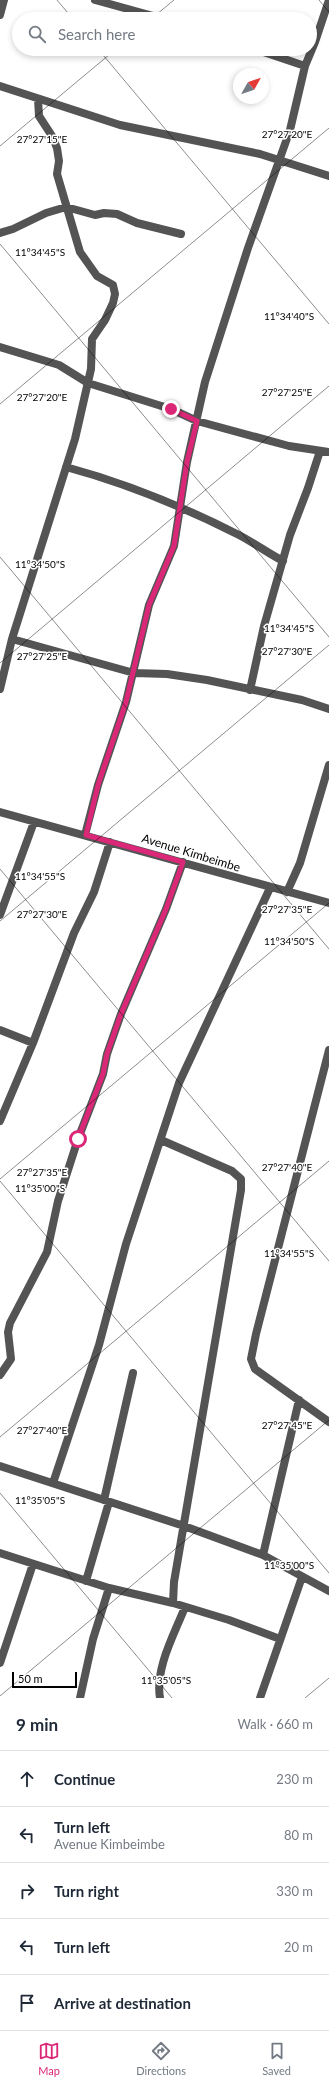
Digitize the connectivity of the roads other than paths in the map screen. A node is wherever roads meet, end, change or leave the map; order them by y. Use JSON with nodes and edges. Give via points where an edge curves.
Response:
{"nodes":[{"id":1,"x":4,"y":0,"type":"edge"},
{"id":2,"x":95,"y":0,"type":"edge"},
{"id":3,"x":329,"y":0,"type":"edge"},
{"id":4,"x":139,"y":12,"type":"edge"},
{"id":5,"x":0,"y":15,"type":"edge"},
{"id":6,"x":317,"y":39,"type":"edge"},
{"id":7,"x":275,"y":56,"type":"edge"},
{"id":8,"x":310,"y":56,"type":"edge"},
{"id":9,"x":305,"y":66,"type":"junction"},
{"id":10,"x":0,"y":86,"type":"edge"},
{"id":11,"x":38,"y":99,"type":"junction"},
{"id":12,"x":279,"y":160,"type":"junction"},
{"id":13,"x":329,"y":176,"type":"edge"},
{"id":14,"x":66,"y":207,"type":"junction"},
{"id":15,"x":0,"y":233,"type":"edge"},
{"id":16,"x":181,"y":234,"type":"dead end"},
{"id":17,"x":0,"y":347,"type":"edge"},
{"id":18,"x":88,"y":383,"type":"junction"},
{"id":19,"x":197,"y":421,"type":"junction"},
{"id":20,"x":320,"y":451,"type":"junction"},
{"id":21,"x":329,"y":452,"type":"edge"},
{"id":22,"x":66,"y":467,"type":"junction"},
{"id":23,"x":180,"y":509,"type":"junction"},
{"id":24,"x":283,"y":561,"type":"junction"},
{"id":25,"x":12,"y":639,"type":"junction"},
{"id":26,"x":134,"y":673,"type":"junction"},
{"id":27,"x":0,"y":689,"type":"edge"},
{"id":28,"x":250,"y":690,"type":"junction"},
{"id":29,"x":329,"y":709,"type":"edge"},
{"id":30,"x":329,"y":765,"type":"edge"},
{"id":31,"x":0,"y":812,"type":"edge"},
{"id":32,"x":34,"y":822,"type":"junction"},
{"id":33,"x":86,"y":835,"type":"junction"},
{"id":34,"x":110,"y":842,"type":"junction"},
{"id":35,"x":183,"y":862,"type":"junction"},
{"id":36,"x":270,"y":888,"type":"junction"},
{"id":37,"x":287,"y":892,"type":"junction"},
{"id":38,"x":329,"y":903,"type":"edge"},
{"id":39,"x":0,"y":915,"type":"edge"},
{"id":40,"x":0,"y":1030,"type":"edge"},
{"id":41,"x":33,"y":1044,"type":"junction"},
{"id":42,"x":329,"y":1050,"type":"edge"},
{"id":43,"x":0,"y":1121,"type":"edge"},
{"id":44,"x":161,"y":1140,"type":"junction"},
{"id":45,"x":133,"y":1373,"type":"dead end"},
{"id":46,"x":0,"y":1375,"type":"edge"},
{"id":47,"x":299,"y":1400,"type":"junction"},
{"id":48,"x":329,"y":1422,"type":"edge"},
{"id":49,"x":0,"y":1466,"type":"edge"},
{"id":50,"x":53,"y":1483,"type":"junction"},
{"id":51,"x":106,"y":1501,"type":"junction"},
{"id":52,"x":184,"y":1526,"type":"junction"},
{"id":53,"x":0,"y":1553,"type":"edge"},
{"id":54,"x":263,"y":1555,"type":"junction"},
{"id":55,"x":32,"y":1564,"type":"junction"},
{"id":56,"x":302,"y":1577,"type":"junction"},
{"id":57,"x":86,"y":1581,"type":"junction"},
{"id":58,"x":109,"y":1588,"type":"junction"},
{"id":59,"x":329,"y":1591,"type":"edge"},
{"id":60,"x":173,"y":1603,"type":"junction"},
{"id":61,"x":185,"y":1607,"type":"junction"},
{"id":62,"x":280,"y":1639,"type":"junction"},
{"id":63,"x":0,"y":1664,"type":"edge"},
{"id":64,"x":80,"y":1698,"type":"edge"},
{"id":65,"x":160,"y":1698,"type":"edge"},
{"id":66,"x":260,"y":1698,"type":"edge"}],
"edges":[{"from":1,"to":5,"type":"street"},
{"from":2,"to":4,"type":"street"},
{"from":3,"to":6,"type":"street"},
{"from":7,"to":9,"type":"street"},
{"from":8,"to":9,"type":"street"},
{"from":9,"to":12,"type":"street","via":[[290,130]]},
{"from":10,"to":11,"type":"street"},
{"from":11,"to":12,"type":"street","via":[[120,125]]},
{"from":11,"to":14,"type":"street","via":[[39,116],[57,148],[57,174]]},
{"from":12,"to":13,"type":"street"},
{"from":12,"to":19,"type":"street","via":[[210,367]]},
{"from":14,"to":15,"type":"street","via":[[46,212]]},
{"from":14,"to":16,"type":"street","via":[[96,215],[117,214],[137,223]]},
{"from":14,"to":18,"type":"street","via":[[80,252],[97,276],[109,282],[114,288],[113,303],[92,339]]},
{"from":17,"to":18,"type":"street","via":[[59,365]]},
{"from":18,"to":19,"type":"street","via":[[171,409]]},
{"from":18,"to":22,"type":"street"},
{"from":19,"to":20,"type":"street","via":[[253,437]]},
{"from":19,"to":23,"type":"street","via":[[187,462]]},
{"from":20,"to":21,"type":"street"},
{"from":20,"to":24,"type":"street"},
{"from":22,"to":23,"type":"street","via":[[101,477]]},
{"from":22,"to":25,"type":"street"},
{"from":23,"to":24,"type":"street","via":[[239,536]]},
{"from":23,"to":26,"type":"street","via":[[174,546],[149,605]]},
{"from":24,"to":28,"type":"street","via":[[264,626]]},
{"from":25,"to":26,"type":"street"},
{"from":25,"to":27,"type":"street"},
{"from":26,"to":28,"type":"street","via":[[167,674]]},
{"from":26,"to":33,"type":"street","via":[[98,785]]},
{"from":28,"to":29,"type":"street","via":[[302,700]]},
{"from":30,"to":37,"type":"street","via":[[300,863]]},
{"from":31,"to":32,"type":"street","name":"Avenue Kimbeimbe"},
{"from":32,"to":33,"type":"street","name":"Avenue Kimbeimbe"},
{"from":32,"to":39,"type":"street"},
{"from":33,"to":34,"type":"street","name":"Avenue Kimbeimbe"},
{"from":34,"to":35,"type":"street","name":"Avenue Kimbeimbe"},
{"from":34,"to":41,"type":"street","via":[[94,892],[74,933]]},
{"from":35,"to":36,"type":"street","name":"Avenue Kimbeimbe"},
{"from":35,"to":46,"type":"street","via":[[107,1054],[103,1074],[58,1201],[47,1252],[10,1323],[8,1332],[11,1359]]},
{"from":36,"to":37,"type":"street","name":"Avenue Kimbeimbe"},
{"from":36,"to":44,"type":"street","via":[[179,1083]]},
{"from":37,"to":38,"type":"street","name":"Avenue Kimbeimbe"},
{"from":40,"to":41,"type":"street"},
{"from":41,"to":43,"type":"street"},
{"from":42,"to":47,"type":"street","via":[[251,1359],[255,1368]]},
{"from":44,"to":50,"type":"street","via":[[126,1244],[99,1346]]},
{"from":44,"to":52,"type":"street","via":[[232,1171],[241,1179]]},
{"from":45,"to":51,"type":"street"},
{"from":47,"to":48,"type":"street"},
{"from":47,"to":54,"type":"street"},
{"from":49,"to":50,"type":"street"},
{"from":50,"to":51,"type":"street"},
{"from":51,"to":52,"type":"street"},
{"from":51,"to":57,"type":"street"},
{"from":52,"to":54,"type":"street"},
{"from":52,"to":60,"type":"street"},
{"from":53,"to":55,"type":"street"},
{"from":54,"to":56,"type":"street"},
{"from":55,"to":57,"type":"street"},
{"from":55,"to":63,"type":"street"},
{"from":56,"to":59,"type":"street"},
{"from":56,"to":62,"type":"street"},
{"from":57,"to":58,"type":"street"},
{"from":58,"to":60,"type":"street"},
{"from":58,"to":64,"type":"street"},
{"from":60,"to":61,"type":"street"},
{"from":61,"to":62,"type":"street"},
{"from":61,"to":65,"type":"street","via":[[159,1675]]},
{"from":62,"to":66,"type":"street"}]}
